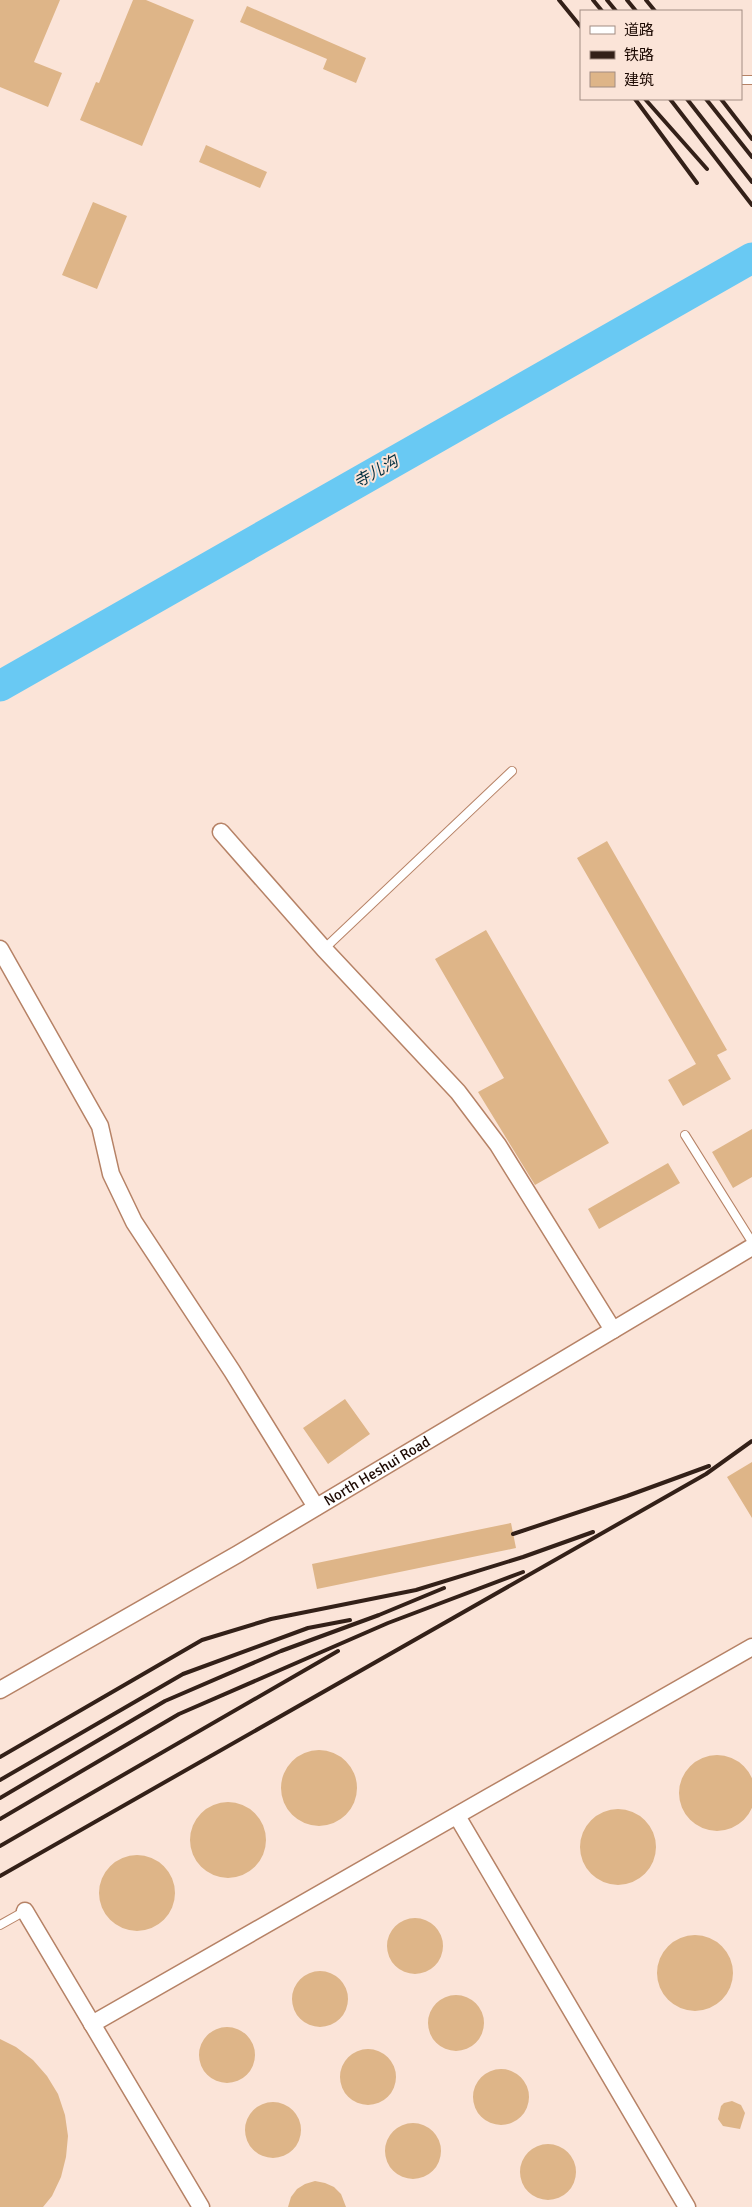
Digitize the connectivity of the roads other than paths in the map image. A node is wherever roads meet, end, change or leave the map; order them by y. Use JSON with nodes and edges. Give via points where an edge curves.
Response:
{"nodes":[{"id":1,"x":743,"y":80,"type":"dead end"},
{"id":2,"x":752,"y":80,"type":"edge"},
{"id":3,"x":512,"y":771,"type":"dead end"},
{"id":4,"x":221,"y":832,"type":"dead end"},
{"id":5,"x":0,"y":949,"type":"edge"},
{"id":6,"x":324,"y":949,"type":"junction"},
{"id":7,"x":685,"y":1135,"type":"dead end"},
{"id":8,"x":752,"y":1242,"type":"edge"},
{"id":9,"x":752,"y":1247,"type":"edge"},
{"id":10,"x":612,"y":1330,"type":"junction"},
{"id":11,"x":316,"y":1507,"type":"junction"},
{"id":12,"x":752,"y":1647,"type":"edge"},
{"id":13,"x":0,"y":1690,"type":"edge"},
{"id":14,"x":457,"y":1816,"type":"junction"},
{"id":15,"x":25,"y":1911,"type":"joint"},
{"id":16,"x":0,"y":1925,"type":"edge"},
{"id":17,"x":92,"y":2024,"type":"junction"},
{"id":18,"x":201,"y":2207,"type":"edge"},
{"id":19,"x":687,"y":2207,"type":"edge"}],
"edges":[{"from":1,"to":2,"type":"lane"},
{"from":3,"to":6,"type":"lane"},
{"from":4,"to":6,"type":"street"},
{"from":5,"to":11,"type":"street","via":[[100,1126],[111,1174],[134,1222]]},
{"from":6,"to":10,"type":"street","via":[[458,1092],[498,1146]]},
{"from":7,"to":8,"type":"lane"},
{"from":9,"to":10,"type":"street","name":"North Heshui Road"},
{"from":10,"to":11,"type":"street","name":"North Heshui Road"},
{"from":11,"to":13,"type":"street","name":"North Heshui Road"},
{"from":12,"to":14,"type":"street"},
{"from":14,"to":17,"type":"street"},
{"from":14,"to":19,"type":"street"},
{"from":15,"to":16,"type":"lane"},
{"from":15,"to":17,"type":"street"},
{"from":17,"to":18,"type":"street"}]}
